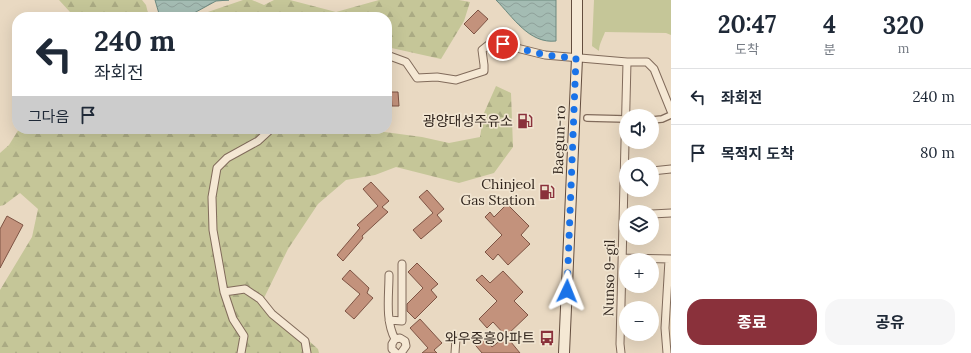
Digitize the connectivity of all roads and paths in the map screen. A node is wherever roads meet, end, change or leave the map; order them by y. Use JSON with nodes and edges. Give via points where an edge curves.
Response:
{"nodes":[{"id":1,"x":577,"y":0,"type":"edge"},
{"id":2,"x":392,"y":57,"type":"edge"},
{"id":3,"x":576,"y":58,"type":"junction"},
{"id":4,"x":627,"y":62,"type":"junction"},
{"id":5,"x":626,"y":109,"type":"edge"},
{"id":6,"x":671,"y":111,"type":"edge"},
{"id":7,"x":671,"y":115,"type":"edge"},
{"id":8,"x":587,"y":118,"type":"dead end"},
{"id":9,"x":619,"y":119,"type":"edge"},
{"id":10,"x":659,"y":119,"type":"edge"},
{"id":11,"x":266,"y":134,"type":"edge"},
{"id":12,"x":671,"y":169,"type":"edge"},
{"id":13,"x":659,"y":170,"type":"edge"},
{"id":14,"x":671,"y":213,"type":"edge"},
{"id":15,"x":659,"y":214,"type":"edge"},
{"id":16,"x":659,"y":259,"type":"edge"},
{"id":17,"x":670,"y":259,"type":"edge"},
{"id":18,"x":402,"y":264,"type":"dead end"},
{"id":19,"x":389,"y":275,"type":"dead end"},
{"id":20,"x":224,"y":292,"type":"junction"},
{"id":21,"x":622,"y":293,"type":"edge"},
{"id":22,"x":389,"y":320,"type":"junction"},
{"id":23,"x":395,"y":339,"type":"junction"},
{"id":24,"x":456,"y":339,"type":"dead end"},
{"id":25,"x":242,"y":353,"type":"edge"},
{"id":26,"x":307,"y":353,"type":"edge"},
{"id":27,"x":396,"y":353,"type":"edge"},
{"id":28,"x":401,"y":353,"type":"edge"},
{"id":29,"x":456,"y":353,"type":"edge"},
{"id":30,"x":564,"y":353,"type":"edge"},
{"id":31,"x":621,"y":353,"type":"edge"},
{"id":32,"x":666,"y":353,"type":"edge"}],
"edges":[{"from":1,"to":3,"type":"main road","name":"Baegun-ro"},
{"from":2,"to":3,"type":"street","via":[[406,62],[417,78],[437,77],[456,80],[484,71],[482,50],[492,42],[545,55]]},
{"from":3,"to":4,"type":"street"},
{"from":3,"to":30,"type":"main road","name":"Baegun-ro"},
{"from":4,"to":5,"type":"street","name":"Nunso 9-gil"},
{"from":4,"to":6,"type":"street","via":[[647,62],[652,66]]},
{"from":7,"to":10,"type":"street"},
{"from":8,"to":9,"type":"street"},
{"from":11,"to":20,"type":"street","via":[[227,158],[218,168],[212,197],[213,230]]},
{"from":12,"to":13,"type":"street"},
{"from":14,"to":15,"type":"street"},
{"from":16,"to":17,"type":"street"},
{"from":17,"to":32,"type":"street","via":[[665,328]]},
{"from":18,"to":22,"type":"street","via":[[402,321]]},
{"from":19,"to":22,"type":"street"},
{"from":20,"to":25,"type":"street","via":[[233,319],[244,336]]},
{"from":20,"to":26,"type":"street","via":[[245,289],[260,299],[272,314],[305,341]]},
{"from":21,"to":31,"type":"street","name":"Nunso 9-gil"},
{"from":22,"to":23,"type":"street"},
{"from":23,"to":27,"type":"street","via":[[392,349]]},
{"from":23,"to":28,"type":"street","via":[[405,341],[406,346]]},
{"from":24,"to":29,"type":"street"}]}
